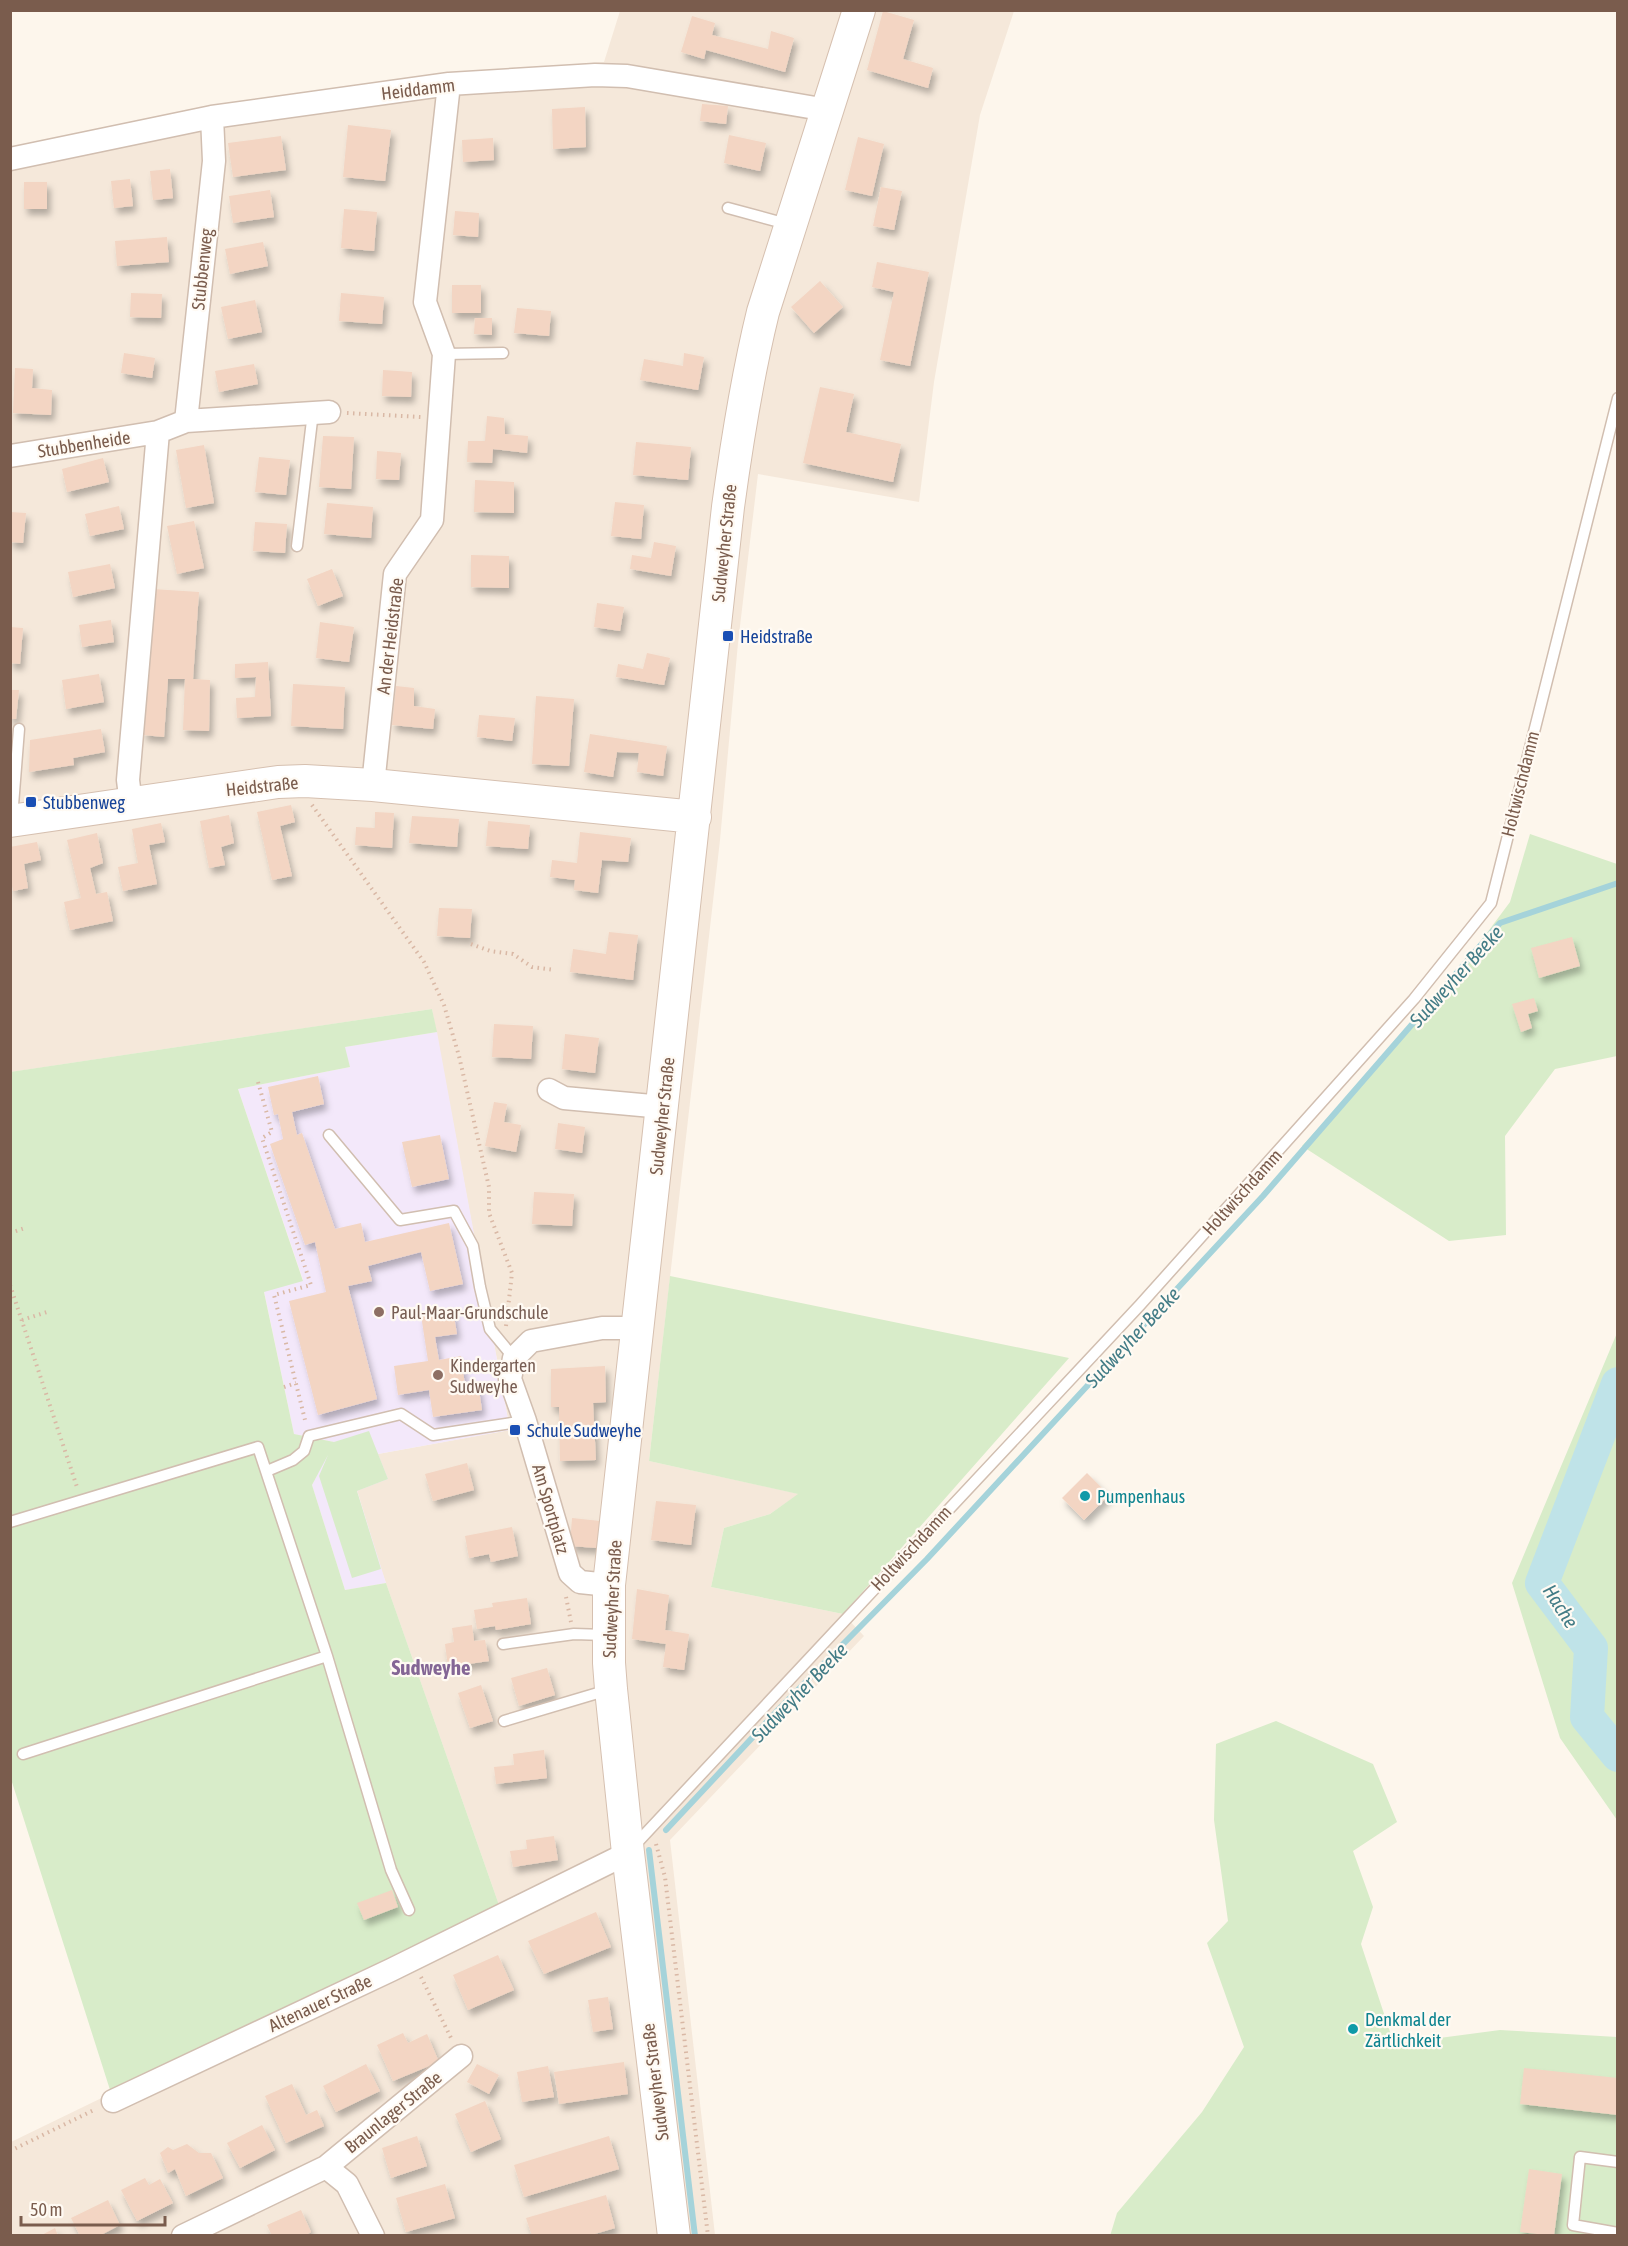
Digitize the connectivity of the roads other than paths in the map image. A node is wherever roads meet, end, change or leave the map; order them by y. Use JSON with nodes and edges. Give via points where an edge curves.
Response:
{"nodes":[{"id":1,"x":859,"y":10,"type":"edge"},
{"id":2,"x":449,"y":84,"type":"junction"},
{"id":3,"x":827,"y":110,"type":"junction"},
{"id":4,"x":212,"y":117,"type":"junction"},
{"id":5,"x":10,"y":159,"type":"edge"},
{"id":6,"x":728,"y":208,"type":"dead end"},
{"id":7,"x":791,"y":225,"type":"junction"},
{"id":8,"x":503,"y":352,"type":"dead end"},
{"id":9,"x":444,"y":354,"type":"junction"},
{"id":10,"x":1617,"y":398,"type":"edge"},
{"id":11,"x":321,"y":412,"type":"joint"},
{"id":12,"x":186,"y":421,"type":"junction"},
{"id":13,"x":158,"y":432,"type":"junction"},
{"id":14,"x":10,"y":456,"type":"edge"},
{"id":15,"x":297,"y":546,"type":"dead end"},
{"id":16,"x":19,"y":729,"type":"dead end"},
{"id":17,"x":373,"y":785,"type":"junction"},
{"id":18,"x":131,"y":804,"type":"junction"},
{"id":19,"x":695,"y":817,"type":"junction"},
{"id":20,"x":11,"y":821,"type":"edge"},
{"id":21,"x":549,"y":1090,"type":"dead end"},
{"id":22,"x":663,"y":1107,"type":"junction"},
{"id":23,"x":329,"y":1135,"type":"dead end"},
{"id":24,"x":638,"y":1328,"type":"junction"},
{"id":25,"x":514,"y":1358,"type":"junction"},
{"id":26,"x":525,"y":1421,"type":"junction"},
{"id":27,"x":267,"y":1471,"type":"junction"},
{"id":28,"x":10,"y":1522,"type":"edge"},
{"id":29,"x":609,"y":1585,"type":"junction"},
{"id":30,"x":609,"y":1635,"type":"junction"},
{"id":31,"x":503,"y":1644,"type":"dead end"},
{"id":32,"x":327,"y":1656,"type":"junction"},
{"id":33,"x":611,"y":1689,"type":"junction"},
{"id":34,"x":504,"y":1721,"type":"dead end"},
{"id":35,"x":23,"y":1754,"type":"dead end"},
{"id":36,"x":628,"y":1853,"type":"junction"},
{"id":37,"x":409,"y":1910,"type":"dead end"},
{"id":38,"x":460,"y":2056,"type":"road end"},
{"id":39,"x":113,"y":2101,"type":"road end"},
{"id":40,"x":1617,"y":2162,"type":"edge"},
{"id":41,"x":326,"y":2167,"type":"junction"},
{"id":42,"x":1617,"y":2233,"type":"edge"},
{"id":43,"x":183,"y":2235,"type":"edge"},
{"id":44,"x":373,"y":2235,"type":"edge"},
{"id":45,"x":674,"y":2235,"type":"edge"}],
"edges":[{"from":1,"to":3,"type":"main road","name":"Sudweyher Straße"},
{"from":2,"to":3,"type":"street","name":"Heiddamm","via":[[627,76]]},
{"from":2,"to":4,"type":"street","name":"Heiddamm"},
{"from":2,"to":9,"type":"street","name":"An der Heidstraße","via":[[425,302]]},
{"from":3,"to":7,"type":"main road","name":"Sudweyher Straße"},
{"from":4,"to":5,"type":"street","name":"Heiddamm"},
{"from":4,"to":12,"type":"street","name":"Stubbenweg","via":[[214,161]]},
{"from":6,"to":7,"type":"lane"},
{"from":7,"to":19,"type":"main road","name":"Sudweyher Straße","via":[[763,312],[739,426]]},
{"from":8,"to":9,"type":"lane"},
{"from":9,"to":17,"type":"street","name":"An der Heidstraße","via":[[432,520],[395,574]]},
{"from":10,"to":36,"type":"lane","name":"Holtwischdamm","via":[[1491,903],[1414,999],[1140,1305]]},
{"from":11,"to":12,"type":"street"},
{"from":11,"to":15,"type":"lane"},
{"from":12,"to":13,"type":"street"},
{"from":13,"to":14,"type":"street","name":"Stubbenheide"},
{"from":13,"to":18,"type":"street","via":[[128,780]]},
{"from":16,"to":20,"type":"lane"},
{"from":17,"to":18,"type":"main road","name":"Heidstraße","via":[[278,782]]},
{"from":17,"to":19,"type":"main road","name":"Heidstraße"},
{"from":18,"to":20,"type":"main road","name":"Heidstraße"},
{"from":19,"to":22,"type":"main road","name":"Sudweyher Straße"},
{"from":21,"to":22,"type":"street","via":[[564,1098]]},
{"from":22,"to":24,"type":"main road","name":"Sudweyher Straße"},
{"from":23,"to":25,"type":"lane","via":[[400,1220],[454,1212],[473,1246],[490,1329]]},
{"from":24,"to":25,"type":"street","via":[[602,1328],[531,1341]]},
{"from":24,"to":29,"type":"main road","name":"Sudweyher Straße"},
{"from":25,"to":26,"type":"street","name":"Am Sportplatz","via":[[510,1379]]},
{"from":26,"to":27,"type":"lane","via":[[433,1435],[401,1414],[309,1436],[304,1451]]},
{"from":26,"to":29,"type":"street","name":"Am Sportplatz","via":[[570,1573],[580,1582]]},
{"from":27,"to":28,"type":"lane","via":[[258,1447]]},
{"from":27,"to":32,"type":"lane"},
{"from":29,"to":30,"type":"main road","name":"Sudweyher Straße"},
{"from":30,"to":31,"type":"lane","via":[[574,1634]]},
{"from":30,"to":33,"type":"main road","name":"Sudweyher Straße"},
{"from":32,"to":35,"type":"lane"},
{"from":32,"to":37,"type":"lane","via":[[391,1870]]},
{"from":33,"to":34,"type":"lane"},
{"from":33,"to":36,"type":"main road","name":"Sudweyher Straße"},
{"from":36,"to":39,"type":"street","name":"Altenauer Straße"},
{"from":36,"to":45,"type":"main road","name":"Sudweyher Straße"},
{"from":38,"to":41,"type":"street","name":"Braunlager Straße"},
{"from":40,"to":42,"type":"lane","via":[[1580,2157],[1573,2225]]},
{"from":41,"to":43,"type":"street","name":"Braunlager Straße"},
{"from":41,"to":44,"type":"street","name":"Braunlager Straße","via":[[347,2184]]}]}
